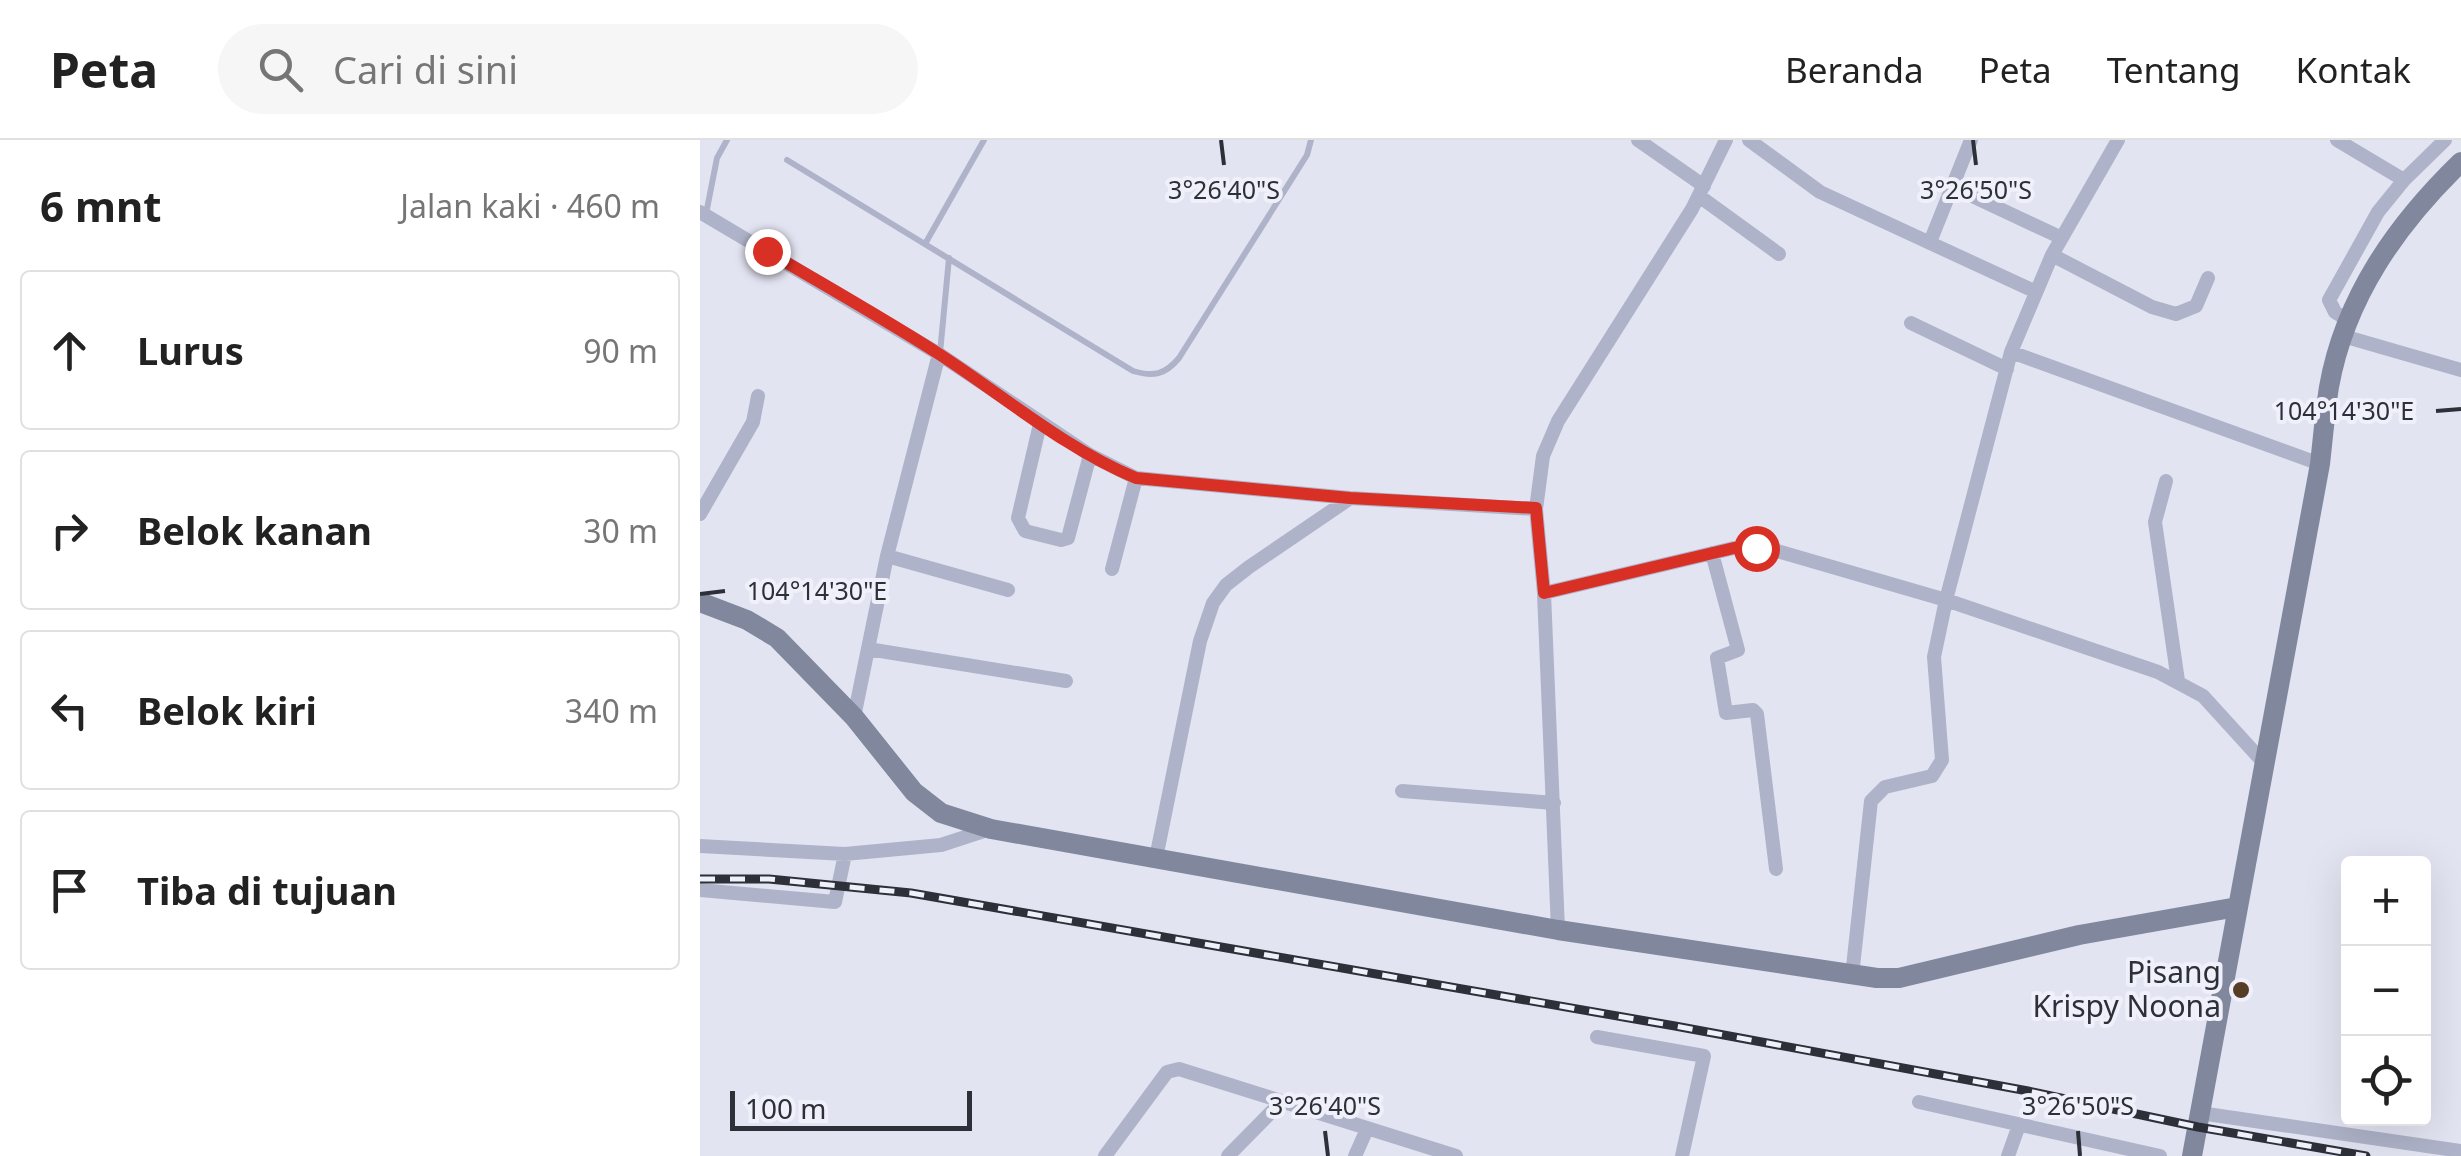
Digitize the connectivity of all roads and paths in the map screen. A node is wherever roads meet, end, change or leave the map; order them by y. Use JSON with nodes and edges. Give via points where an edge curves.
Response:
{"nodes":[{"id":1,"x":727,"y":140,"type":"edge"},
{"id":2,"x":984,"y":140,"type":"edge"},
{"id":3,"x":1311,"y":140,"type":"edge"},
{"id":4,"x":1638,"y":140,"type":"edge"},
{"id":5,"x":1726,"y":140,"type":"edge"},
{"id":6,"x":1749,"y":140,"type":"edge"},
{"id":7,"x":1972,"y":140,"type":"edge"},
{"id":8,"x":2118,"y":140,"type":"edge"},
{"id":9,"x":2337,"y":140,"type":"edge"},
{"id":10,"x":2446,"y":140,"type":"edge"},
{"id":11,"x":786,"y":160,"type":"dead end"},
{"id":12,"x":2461,"y":162,"type":"edge"},
{"id":13,"x":2404,"y":180,"type":"junction"},
{"id":14,"x":1952,"y":187,"type":"junction"},
{"id":15,"x":1701,"y":191,"type":"junction"},
{"id":16,"x":703,"y":214,"type":"edge"},
{"id":17,"x":2062,"y":238,"type":"junction"},
{"id":18,"x":1930,"y":242,"type":"junction"},
{"id":19,"x":924,"y":244,"type":"junction"},
{"id":20,"x":1779,"y":254,"type":"dead end"},
{"id":21,"x":2052,"y":255,"type":"junction"},
{"id":22,"x":948,"y":258,"type":"junction"},
{"id":23,"x":2208,"y":278,"type":"dead end"},
{"id":24,"x":2036,"y":292,"type":"junction"},
{"id":25,"x":1911,"y":322,"type":"dead end"},
{"id":26,"x":2345,"y":328,"type":"junction"},
{"id":27,"x":2011,"y":352,"type":"junction"},
{"id":28,"x":940,"y":354,"type":"junction"},
{"id":29,"x":2007,"y":369,"type":"junction"},
{"id":30,"x":2461,"y":370,"type":"edge"},
{"id":31,"x":758,"y":396,"type":"dead end"},
{"id":32,"x":1040,"y":424,"type":"junction"},
{"id":33,"x":1090,"y":454,"type":"junction"},
{"id":34,"x":2320,"y":464,"type":"junction"},
{"id":35,"x":1136,"y":478,"type":"junction"},
{"id":36,"x":2166,"y":481,"type":"dead end"},
{"id":37,"x":1350,"y":498,"type":"junction"},
{"id":38,"x":1536,"y":508,"type":"junction"},
{"id":39,"x":700,"y":514,"type":"edge"},
{"id":40,"x":1712,"y":553,"type":"junction"},
{"id":41,"x":887,"y":556,"type":"junction"},
{"id":42,"x":1112,"y":569,"type":"dead end"},
{"id":43,"x":1008,"y":590,"type":"dead end"},
{"id":44,"x":1544,"y":593,"type":"junction"},
{"id":45,"x":1946,"y":600,"type":"junction"},
{"id":46,"x":700,"y":602,"type":"edge"},
{"id":47,"x":868,"y":648,"type":"junction"},
{"id":48,"x":1066,"y":681,"type":"dead end"},
{"id":49,"x":2178,"y":681,"type":"junction"},
{"id":50,"x":854,"y":717,"type":"junction"},
{"id":51,"x":2264,"y":763,"type":"junction"},
{"id":52,"x":1402,"y":791,"type":"dead end"},
{"id":53,"x":1554,"y":804,"type":"junction"},
{"id":54,"x":991,"y":829,"type":"junction"},
{"id":55,"x":700,"y":846,"type":"edge"},
{"id":56,"x":846,"y":854,"type":"junction"},
{"id":57,"x":1156,"y":858,"type":"junction"},
{"id":58,"x":1776,"y":869,"type":"dead end"},
{"id":59,"x":700,"y":890,"type":"edge"},
{"id":60,"x":2237,"y":907,"type":"junction"},
{"id":61,"x":1558,"y":930,"type":"junction"},
{"id":62,"x":1852,"y":976,"type":"junction"},
{"id":63,"x":1597,"y":1037,"type":"dead end"},
{"id":64,"x":1281,"y":1102,"type":"junction"},
{"id":65,"x":1919,"y":1102,"type":"dead end"},
{"id":66,"x":2200,"y":1114,"type":"junction"},
{"id":67,"x":2019,"y":1125,"type":"junction"},
{"id":68,"x":1366,"y":1128,"type":"junction"},
{"id":69,"x":2461,"y":1151,"type":"edge"},
{"id":70,"x":1105,"y":1156,"type":"edge"},
{"id":71,"x":1228,"y":1156,"type":"edge"},
{"id":72,"x":1355,"y":1156,"type":"edge"},
{"id":73,"x":1456,"y":1156,"type":"edge"},
{"id":74,"x":1682,"y":1156,"type":"edge"},
{"id":75,"x":2008,"y":1156,"type":"edge"},
{"id":76,"x":2160,"y":1156,"type":"edge"},
{"id":77,"x":2192,"y":1156,"type":"edge"}],
"edges":[{"from":1,"to":16,"type":"lane"},
{"from":2,"to":19,"type":"lane"},
{"from":3,"to":22,"type":"lane","via":[[1178,358],[1158,375],[1133,370]]},
{"from":4,"to":15,"type":"street"},
{"from":5,"to":15,"type":"street"},
{"from":6,"to":18,"type":"street","via":[[1820,192]]},
{"from":7,"to":14,"type":"street"},
{"from":8,"to":17,"type":"street"},
{"from":9,"to":13,"type":"street"},
{"from":10,"to":13,"type":"street"},
{"from":11,"to":19,"type":"lane"},
{"from":12,"to":26,"type":"street","via":[[2418,203],[2370,273]]},
{"from":13,"to":26,"type":"street","via":[[2369,226],[2329,300]]},
{"from":14,"to":17,"type":"street"},
{"from":14,"to":18,"type":"street"},
{"from":15,"to":20,"type":"street"},
{"from":15,"to":38,"type":"street","via":[[1558,420],[1543,456]]},
{"from":16,"to":28,"type":"street"},
{"from":17,"to":21,"type":"street"},
{"from":18,"to":24,"type":"street"},
{"from":19,"to":22,"type":"lane"},
{"from":21,"to":23,"type":"street","via":[[2176,314],[2196,306]]},
{"from":21,"to":24,"type":"street"},
{"from":22,"to":28,"type":"lane"},
{"from":24,"to":27,"type":"street"},
{"from":25,"to":29,"type":"street"},
{"from":26,"to":30,"type":"street"},
{"from":26,"to":34,"type":"street","via":[[2329,385]]},
{"from":27,"to":29,"type":"street"},
{"from":27,"to":34,"type":"street"},
{"from":28,"to":32,"type":"street"},
{"from":28,"to":41,"type":"street"},
{"from":29,"to":45,"type":"street"},
{"from":31,"to":39,"type":"street","via":[[753,422]]},
{"from":32,"to":33,"type":"street"},
{"from":32,"to":33,"type":"street","via":[[1018,518],[1025,531],[1068,538]]},
{"from":33,"to":35,"type":"street"},
{"from":34,"to":51,"type":"street"},
{"from":35,"to":37,"type":"street"},
{"from":35,"to":42,"type":"street"},
{"from":36,"to":49,"type":"street","via":[[2156,535]]},
{"from":37,"to":38,"type":"street"},
{"from":37,"to":57,"type":"street","via":[[1249,566],[1213,603]]},
{"from":38,"to":44,"type":"street"},
{"from":40,"to":44,"type":"street"},
{"from":40,"to":45,"type":"street","via":[[1777,551]]},
{"from":40,"to":58,"type":"street","via":[[1738,650],[1716,660],[1718,681],[1727,714],[1757,714]]},
{"from":41,"to":43,"type":"street"},
{"from":41,"to":47,"type":"street"},
{"from":44,"to":53,"type":"street"},
{"from":45,"to":49,"type":"street"},
{"from":45,"to":62,"type":"street","via":[[1934,666],[1942,760],[1932,776],[1885,787],[1870,801]]},
{"from":46,"to":50,"type":"street","via":[[777,638]]},
{"from":47,"to":48,"type":"street"},
{"from":47,"to":50,"type":"street"},
{"from":49,"to":51,"type":"street","via":[[2203,696]]},
{"from":50,"to":54,"type":"street","via":[[914,792],[940,813]]},
{"from":51,"to":60,"type":"street"},
{"from":52,"to":53,"type":"street"},
{"from":53,"to":61,"type":"street"},
{"from":54,"to":56,"type":"street","via":[[941,844]]},
{"from":54,"to":57,"type":"street"},
{"from":55,"to":56,"type":"street"},
{"from":56,"to":59,"type":"street","via":[[835,902]]},
{"from":57,"to":61,"type":"street"},
{"from":60,"to":62,"type":"street","via":[[2079,935],[1899,978]]},
{"from":60,"to":66,"type":"street"},
{"from":61,"to":62,"type":"street"},
{"from":63,"to":74,"type":"street","via":[[1704,1056]]},
{"from":64,"to":68,"type":"street"},
{"from":64,"to":70,"type":"street","via":[[1173,1070]]},
{"from":64,"to":71,"type":"street"},
{"from":65,"to":67,"type":"street"},
{"from":66,"to":69,"type":"street"},
{"from":66,"to":77,"type":"street"},
{"from":67,"to":75,"type":"street"},
{"from":67,"to":76,"type":"street"},
{"from":68,"to":72,"type":"street"},
{"from":68,"to":73,"type":"street"}]}
